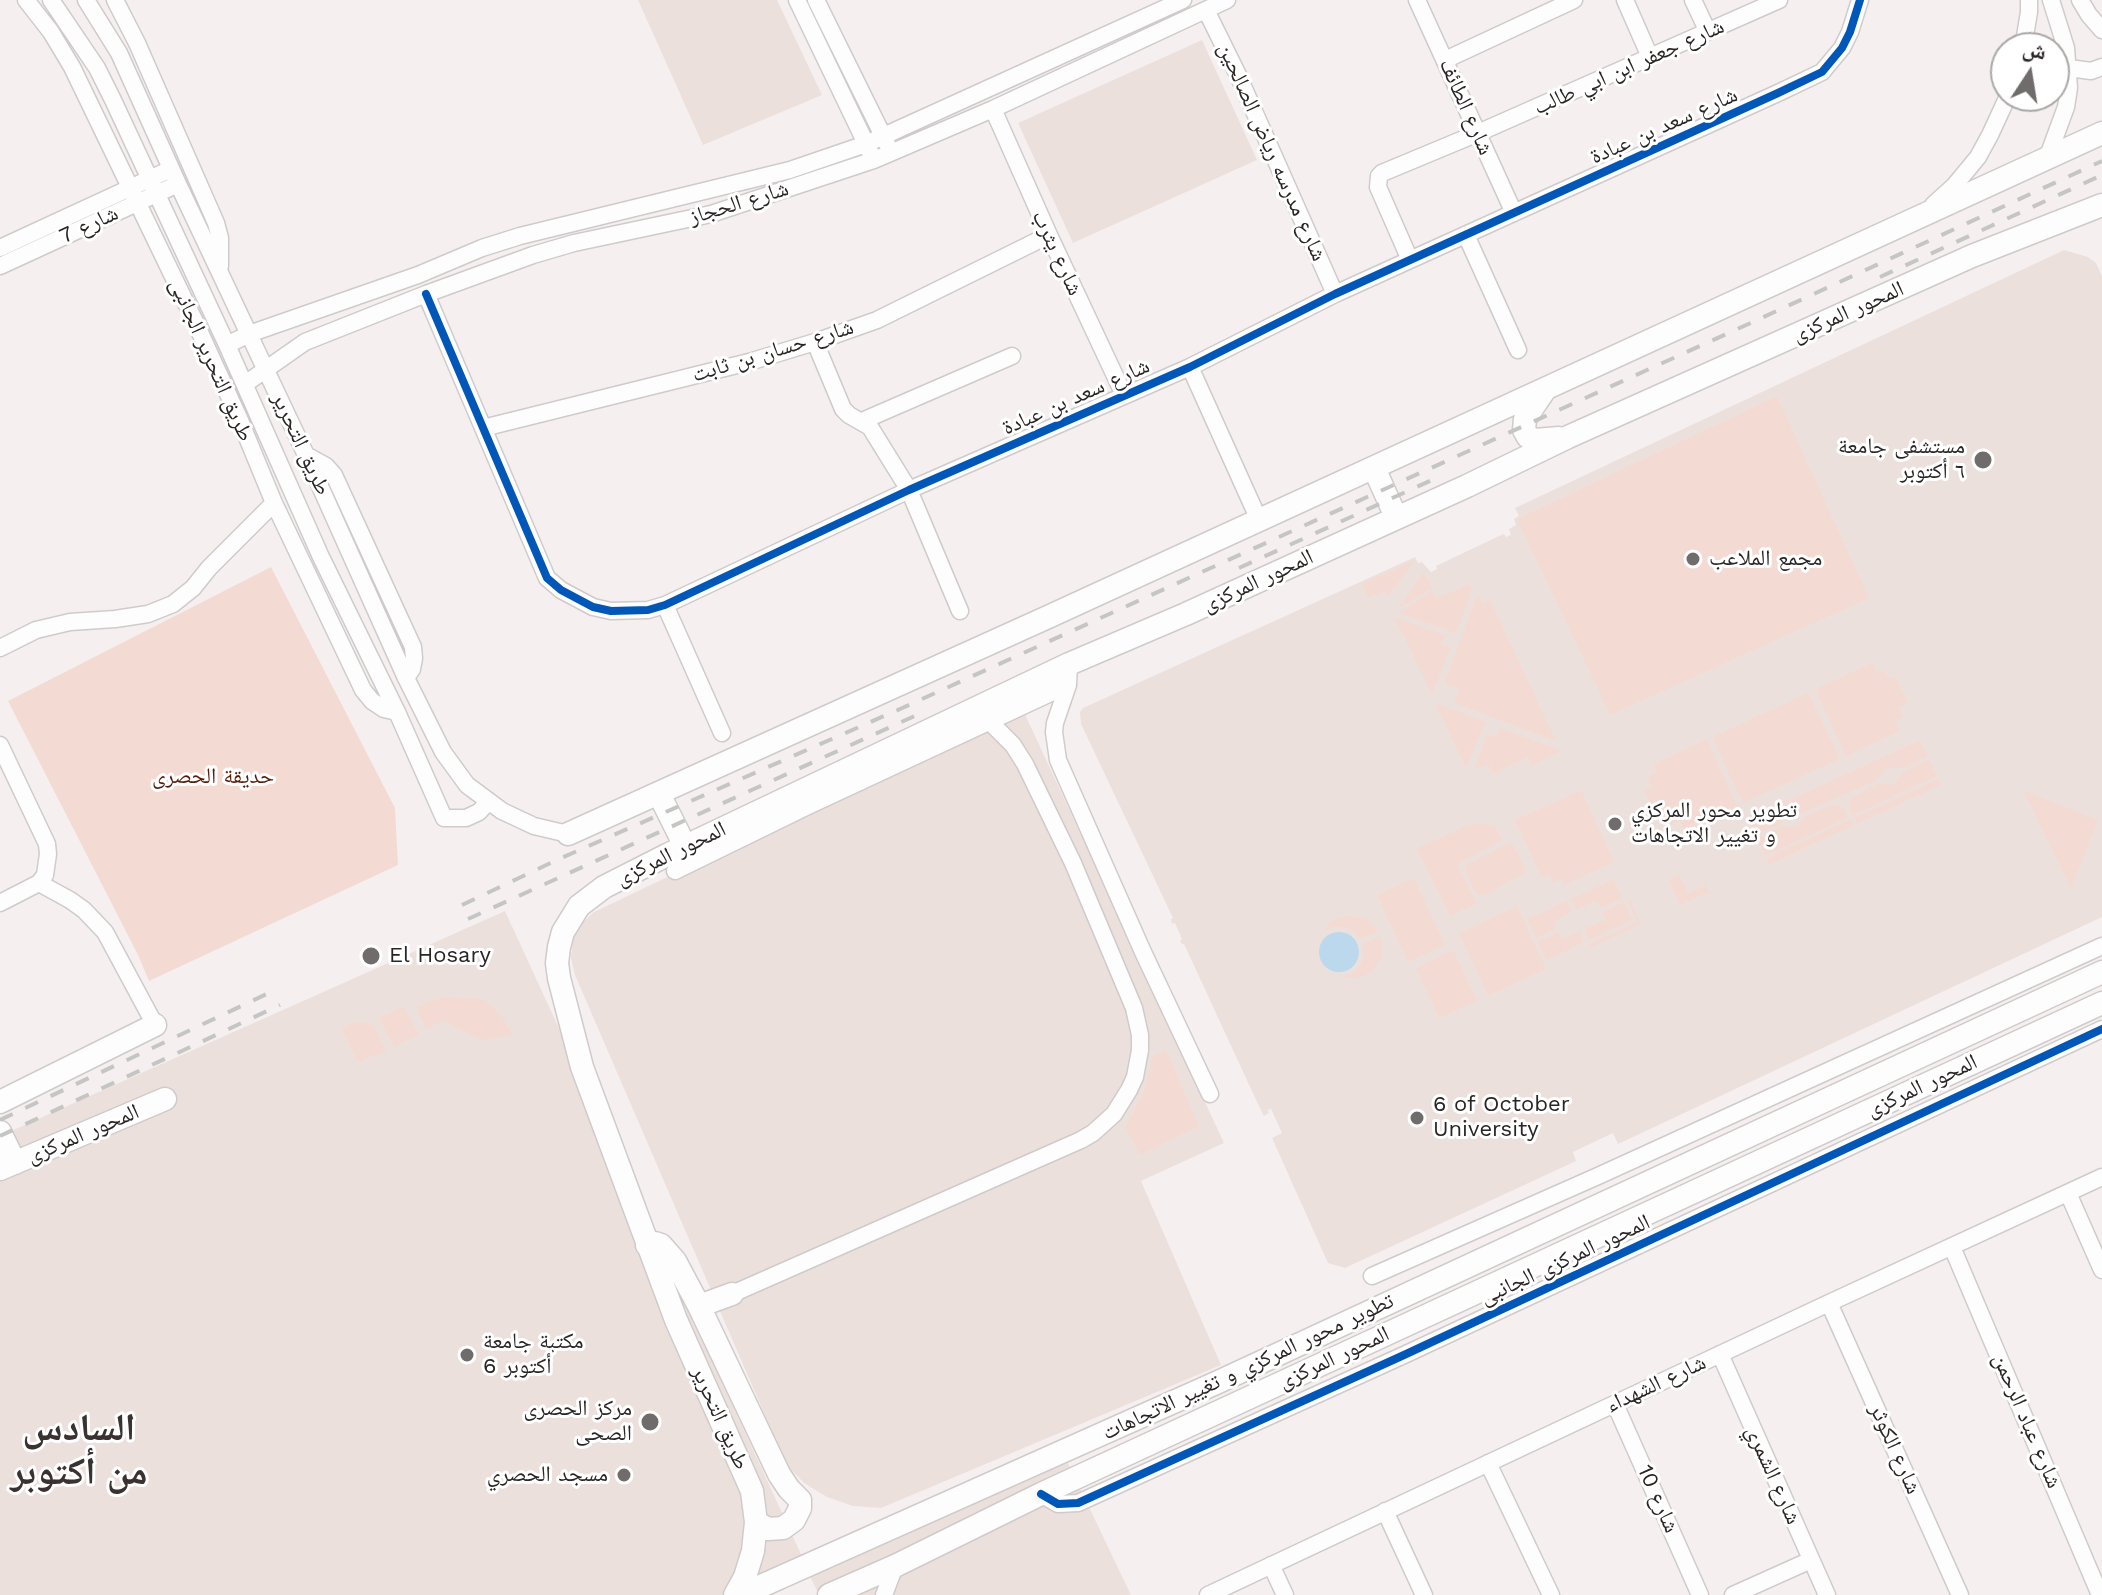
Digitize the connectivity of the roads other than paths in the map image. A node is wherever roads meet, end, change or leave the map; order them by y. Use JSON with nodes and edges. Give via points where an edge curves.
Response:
{"nodes":[{"id":1,"x":26,"y":0,"type":"edge"},
{"id":2,"x":51,"y":0,"type":"edge"},
{"id":3,"x":86,"y":0,"type":"edge"},
{"id":4,"x":115,"y":0,"type":"edge"},
{"id":5,"x":1183,"y":0,"type":"edge"},
{"id":6,"x":1227,"y":0,"type":"edge"},
{"id":7,"x":1417,"y":0,"type":"edge"},
{"id":8,"x":1574,"y":0,"type":"edge"},
{"id":9,"x":1625,"y":0,"type":"edge"},
{"id":10,"x":1693,"y":0,"type":"edge"},
{"id":11,"x":1779,"y":0,"type":"edge"},
{"id":12,"x":1860,"y":0,"type":"edge"},
{"id":13,"x":2029,"y":0,"type":"edge"},
{"id":14,"x":2051,"y":0,"type":"edge"},
{"id":15,"x":2080,"y":0,"type":"edge"},
{"id":16,"x":813,"y":4,"type":"edge"},
{"id":17,"x":1206,"y":10,"type":"junction"},
{"id":18,"x":2102,"y":30,"type":"edge"},
{"id":19,"x":1708,"y":32,"type":"junction"},
{"id":20,"x":2026,"y":32,"type":"edge"},
{"id":21,"x":2062,"y":32,"type":"edge"},
{"id":22,"x":1650,"y":57,"type":"junction"},
{"id":23,"x":1445,"y":60,"type":"junction"},
{"id":24,"x":2102,"y":67,"type":"edge"},
{"id":25,"x":2070,"y":68,"type":"edge"},
{"id":26,"x":993,"y":109,"type":"junction"},
{"id":27,"x":2001,"y":112,"type":"edge"},
{"id":28,"x":2064,"y":112,"type":"edge"},
{"id":29,"x":1478,"y":133,"type":"junction"},
{"id":30,"x":2102,"y":133,"type":"edge"},
{"id":31,"x":883,"y":137,"type":"junction"},
{"id":32,"x":870,"y":152,"type":"junction"},
{"id":33,"x":890,"y":153,"type":"junction"},
{"id":34,"x":2048,"y":156,"type":"junction"},
{"id":35,"x":175,"y":176,"type":"junction"},
{"id":36,"x":153,"y":186,"type":"junction"},
{"id":37,"x":134,"y":195,"type":"junction"},
{"id":38,"x":2102,"y":205,"type":"edge"},
{"id":39,"x":1514,"y":213,"type":"junction"},
{"id":40,"x":2069,"y":216,"type":"junction"},
{"id":41,"x":1920,"y":217,"type":"junction"},
{"id":42,"x":2102,"y":218,"type":"edge"},
{"id":43,"x":1049,"y":235,"type":"junction"},
{"id":44,"x":1466,"y":235,"type":"junction"},
{"id":45,"x":0,"y":248,"type":"edge"},
{"id":46,"x":1410,"y":260,"type":"junction"},
{"id":47,"x":0,"y":266,"type":"edge"},
{"id":48,"x":220,"y":272,"type":"junction"},
{"id":49,"x":426,"y":294,"type":"junction"},
{"id":50,"x":1335,"y":294,"type":"junction"},
{"id":51,"x":249,"y":334,"type":"junction"},
{"id":52,"x":815,"y":342,"type":"junction"},
{"id":53,"x":227,"y":345,"type":"junction"},
{"id":54,"x":1518,"y":350,"type":"dead end"},
{"id":55,"x":1012,"y":356,"type":"dead end"},
{"id":56,"x":1190,"y":367,"type":"junction"},
{"id":57,"x":266,"y":368,"type":"junction"},
{"id":58,"x":245,"y":384,"type":"junction"},
{"id":59,"x":1545,"y":390,"type":"junction"},
{"id":60,"x":1124,"y":395,"type":"junction"},
{"id":61,"x":862,"y":421,"type":"junction"},
{"id":62,"x":483,"y":428,"type":"junction"},
{"id":63,"x":1568,"y":437,"type":"junction"},
{"id":64,"x":1374,"y":468,"type":"junction"},
{"id":65,"x":909,"y":490,"type":"junction"},
{"id":66,"x":274,"y":503,"type":"junction"},
{"id":67,"x":1396,"y":517,"type":"junction"},
{"id":68,"x":1259,"y":520,"type":"junction"},
{"id":69,"x":665,"y":605,"type":"junction"},
{"id":70,"x":960,"y":611,"type":"dead end"},
{"id":71,"x":0,"y":648,"type":"edge"},
{"id":72,"x":1069,"y":674,"type":"junction"},
{"id":73,"x":397,"y":712,"type":"junction"},
{"id":74,"x":990,"y":722,"type":"junction"},
{"id":75,"x":722,"y":733,"type":"dead end"},
{"id":76,"x":0,"y":745,"type":"edge"},
{"id":77,"x":659,"y":794,"type":"junction"},
{"id":78,"x":488,"y":802,"type":"junction"},
{"id":79,"x":568,"y":834,"type":"joint"},
{"id":80,"x":685,"y":846,"type":"junction"},
{"id":81,"x":675,"y":871,"type":"dead end"},
{"id":82,"x":39,"y":883,"type":"junction"},
{"id":83,"x":0,"y":903,"type":"edge"},
{"id":84,"x":2102,"y":946,"type":"edge"},
{"id":85,"x":2102,"y":972,"type":"edge"},
{"id":86,"x":2102,"y":1003,"type":"edge"},
{"id":87,"x":155,"y":1025,"type":"joint"},
{"id":88,"x":2102,"y":1029,"type":"edge"},
{"id":89,"x":582,"y":1067,"type":"joint"},
{"id":90,"x":1210,"y":1094,"type":"dead end"},
{"id":91,"x":165,"y":1099,"type":"dead end"},
{"id":92,"x":0,"y":1102,"type":"edge"},
{"id":93,"x":0,"y":1132,"type":"edge"},
{"id":94,"x":8,"y":1166,"type":"edge"},
{"id":95,"x":2102,"y":1177,"type":"edge"},
{"id":96,"x":2068,"y":1193,"type":"junction"},
{"id":97,"x":647,"y":1245,"type":"junction"},
{"id":98,"x":1952,"y":1247,"type":"junction"},
{"id":99,"x":2102,"y":1270,"type":"edge"},
{"id":100,"x":1372,"y":1276,"type":"dead end"},
{"id":101,"x":732,"y":1294,"type":"joint"},
{"id":102,"x":1829,"y":1303,"type":"junction"},
{"id":103,"x":699,"y":1306,"type":"junction"},
{"id":104,"x":1720,"y":1354,"type":"junction"},
{"id":105,"x":1615,"y":1404,"type":"junction"},
{"id":106,"x":1488,"y":1463,"type":"junction"},
{"id":107,"x":1041,"y":1494,"type":"junction"},
{"id":108,"x":1385,"y":1511,"type":"junction"},
{"id":109,"x":756,"y":1522,"type":"junction"},
{"id":110,"x":1811,"y":1560,"type":"junction"},
{"id":111,"x":1271,"y":1565,"type":"junction"},
{"id":112,"x":895,"y":1566,"type":"junction"},
{"id":113,"x":1210,"y":1594,"type":"edge"},
{"id":114,"x":735,"y":1595,"type":"edge"},
{"id":115,"x":741,"y":1595,"type":"edge"},
{"id":116,"x":829,"y":1595,"type":"edge"},
{"id":117,"x":884,"y":1595,"type":"edge"},
{"id":118,"x":1285,"y":1595,"type":"edge"},
{"id":119,"x":1424,"y":1595,"type":"edge"},
{"id":120,"x":1551,"y":1595,"type":"edge"},
{"id":121,"x":1700,"y":1595,"type":"edge"},
{"id":122,"x":1733,"y":1595,"type":"edge"},
{"id":123,"x":1827,"y":1595,"type":"edge"},
{"id":124,"x":1960,"y":1595,"type":"edge"},
{"id":125,"x":2100,"y":1595,"type":"edge"}],
"edges":[{"from":1,"to":37,"type":"street","name":"طريق التحرير الجانبى","via":[[72,67]]},
{"from":2,"to":36,"type":"street","name":"طريق التحرير","via":[[97,68]]},
{"from":3,"to":35,"type":"street","name":"طريق التحرير","via":[[119,53]]},
{"from":4,"to":48,"type":"street","name":"طريق التحرير الجانبى","via":[[216,223]]},
{"from":5,"to":31,"type":"street","name":"شارع الحجاز"},
{"from":6,"to":17,"type":"street","name":"شارع الحجاز"},
{"from":7,"to":23,"type":"street","name":"شارع الطائف"},
{"from":8,"to":23,"type":"street"},
{"from":9,"to":22,"type":"street"},
{"from":10,"to":19,"type":"street"},
{"from":11,"to":19,"type":"street","name":"شارع جعفر ابن ابي طالب"},
{"from":12,"to":39,"type":"street","name":"شارع سعد بن عبادة","via":[[1842,48],[1822,72]]},
{"from":13,"to":20,"type":"street"},
{"from":14,"to":21,"type":"street"},
{"from":15,"to":18,"type":"street"},
{"from":16,"to":31,"type":"street"},
{"from":16,"to":32,"type":"street"},
{"from":17,"to":26,"type":"street","name":"شارع الحجاز"},
{"from":17,"to":50,"type":"street","name":"شارع مدرسه رياض الصالحين"},
{"from":19,"to":22,"type":"street","name":"شارع جعفر ابن ابي طالب"},
{"from":22,"to":29,"type":"street","name":"شارع جعفر ابن ابي طالب"},
{"from":23,"to":29,"type":"street","name":"شارع الطائف"},
{"from":24,"to":25,"type":"street"},
{"from":26,"to":33,"type":"street","name":"شارع الحجاز"},
{"from":26,"to":43,"type":"street","name":"شارع يثرب"},
{"from":27,"to":41,"type":"street","via":[[1978,157]]},
{"from":28,"to":34,"type":"street"},
{"from":29,"to":39,"type":"street","name":"شارع الطائف"},
{"from":29,"to":46,"type":"street","name":"شارع جعفر ابن ابي طالب","via":[[1379,176],[1378,187]]},
{"from":30,"to":34,"type":"main road"},
{"from":31,"to":32,"type":"street","name":"شارع الحجاز"},
{"from":31,"to":33,"type":"street"},
{"from":32,"to":33,"type":"street","name":"شارع الحجاز"},
{"from":32,"to":49,"type":"street","name":"شارع الحجاز","via":[[711,214],[574,243]]},
{"from":32,"to":51,"type":"street","name":"شارع الحجاز","via":[[520,236]]},
{"from":34,"to":41,"type":"main road"},
{"from":35,"to":36,"type":"street","name":"شارع 7"},
{"from":35,"to":48,"type":"street","name":"طريق التحرير"},
{"from":36,"to":37,"type":"street","name":"شارع 7"},
{"from":36,"to":53,"type":"street","name":"طريق التحرير"},
{"from":37,"to":45,"type":"street","name":"شارع 7"},
{"from":37,"to":47,"type":"street","name":"شارع 7"},
{"from":37,"to":66,"type":"street","name":"طريق التحرير الجانبى"},
{"from":38,"to":40,"type":"main road","name":"المحور المركزى"},
{"from":39,"to":44,"type":"street","name":"شارع سعد بن عبادة"},
{"from":40,"to":42,"type":"main road"},
{"from":40,"to":63,"type":"main road","name":"المحور المركزى"},
{"from":41,"to":59,"type":"main road"},
{"from":43,"to":52,"type":"street","name":"شارع حسان بن ثابت","via":[[877,320]]},
{"from":43,"to":60,"type":"street","name":"شارع يثرب"},
{"from":44,"to":46,"type":"street","name":"شارع سعد بن عبادة"},
{"from":44,"to":54,"type":"street"},
{"from":46,"to":50,"type":"street","name":"شارع سعد بن عبادة"},
{"from":48,"to":51,"type":"street","name":"طريق التحرير"},
{"from":49,"to":57,"type":"street","name":"شارع الحجاز","via":[[305,342]]},
{"from":49,"to":62,"type":"street","name":"شارع سعد بن عبادة"},
{"from":50,"to":56,"type":"street","name":"شارع سعد بن عبادة"},
{"from":51,"to":53,"type":"street","name":"شارع الحجاز"},
{"from":51,"to":57,"type":"street","name":"طريق التحرير"},
{"from":52,"to":61,"type":"street","via":[[843,409]]},
{"from":52,"to":62,"type":"street","name":"شارع حسان بن ثابت"},
{"from":53,"to":58,"type":"street","name":"طريق التحرير"},
{"from":55,"to":61,"type":"street"},
{"from":56,"to":60,"type":"street","name":"شارع سعد بن عبادة"},
{"from":56,"to":68,"type":"street"},
{"from":57,"to":58,"type":"street","name":"شارع الحجاز"},
{"from":57,"to":78,"type":"street","name":"طريق التحرير","via":[[306,455],[334,475],[413,647],[406,678],[450,764]]},
{"from":58,"to":73,"type":"street","name":"طريق التحرير"},
{"from":59,"to":63,"type":"main road","via":[[1525,419],[1526,434],[1535,440]]},
{"from":59,"to":64,"type":"main road"},
{"from":60,"to":65,"type":"street","name":"شارع سعد بن عبادة"},
{"from":61,"to":65,"type":"street"},
{"from":62,"to":69,"type":"street","name":"شارع سعد بن عبادة","via":[[547,578],[593,607],[648,610]]},
{"from":63,"to":67,"type":"main road","name":"المحور المركزى"},
{"from":64,"to":67,"type":"main road"},
{"from":64,"to":68,"type":"main road"},
{"from":65,"to":69,"type":"street","name":"شارع سعد بن عبادة"},
{"from":65,"to":70,"type":"street"},
{"from":66,"to":71,"type":"street","via":[[173,604],[148,614],[36,630]]},
{"from":66,"to":73,"type":"street","name":"طريق التحرير الجانبى","via":[[363,690],[384,709]]},
{"from":67,"to":72,"type":"main road","name":"المحور المركزى"},
{"from":68,"to":77,"type":"main road"},
{"from":69,"to":75,"type":"street"},
{"from":72,"to":74,"type":"street"},
{"from":72,"to":80,"type":"main road","name":"المحور المركزى"},
{"from":72,"to":90,"type":"street","via":[[1055,723],[1058,760]]},
{"from":73,"to":78,"type":"street","name":"طريق التحرير","via":[[444,818],[466,818]]},
{"from":74,"to":81,"type":"street"},
{"from":74,"to":101,"type":"street","via":[[1025,764],[1134,1008],[1140,1050],[1135,1077],[1114,1114],[1081,1140]]},
{"from":76,"to":82,"type":"street","via":[[47,844],[48,865]]},
{"from":77,"to":79,"type":"main road"},
{"from":77,"to":80,"type":"main road"},
{"from":78,"to":79,"type":"street","via":[[526,823]]},
{"from":80,"to":89,"type":"main road","name":"المحور المركزى","via":[[590,896],[563,932],[559,978]]},
{"from":82,"to":83,"type":"street"},
{"from":82,"to":87,"type":"street","via":[[77,905],[105,932]]},
{"from":84,"to":100,"type":"street"},
{"from":85,"to":115,"type":"main road","name":"تطوير محور المركزي و تغيير الاتجاهات","via":[[1230,1377]]},
{"from":86,"to":107,"type":"main road","name":"المحور المركزى"},
{"from":87,"to":92,"type":"main road"},
{"from":88,"to":107,"type":"street","name":"المحور المركزى الجانبى","via":[[1078,1503],[1058,1504]]},
{"from":89,"to":97,"type":"main road","name":"طريق التحرير"},
{"from":91,"to":94,"type":"main road","name":"المحور المركزى"},
{"from":93,"to":94,"type":"main road"},
{"from":95,"to":96,"type":"street","name":"شارع الشهداء"},
{"from":96,"to":98,"type":"street","name":"شارع الشهداء"},
{"from":96,"to":99,"type":"street"},
{"from":97,"to":103,"type":"main road","name":"طريق التحرير","via":[[658,1244],[669,1254]]},
{"from":97,"to":109,"type":"main road","name":"طريق التحرير","via":[[752,1491]]},
{"from":98,"to":102,"type":"street","name":"شارع الشهداء"},
{"from":98,"to":125,"type":"street","name":"شارع عباد الرحمن"},
{"from":101,"to":103,"type":"main road"},
{"from":102,"to":104,"type":"street","name":"شارع الشهداء"},
{"from":102,"to":124,"type":"street","name":"شارع الكوثر"},
{"from":103,"to":109,"type":"main road","name":"طريق التحرير","via":[[779,1474],[800,1500],[789,1525],[768,1529]]},
{"from":104,"to":105,"type":"street","name":"شارع الشهداء"},
{"from":104,"to":110,"type":"street","name":"شارع الشمري"},
{"from":105,"to":106,"type":"street","name":"شارع الشهداء"},
{"from":105,"to":121,"type":"street","name":"شارع 10"},
{"from":106,"to":108,"type":"street","name":"شارع الشهداء"},
{"from":106,"to":120,"type":"street"},
{"from":107,"to":112,"type":"main road","name":"المحور المركزى"},
{"from":108,"to":111,"type":"street","name":"شارع الشهداء"},
{"from":108,"to":119,"type":"street"},
{"from":109,"to":114,"type":"main road","name":"طريق التحرير","via":[[749,1565]]},
{"from":110,"to":122,"type":"street"},
{"from":110,"to":123,"type":"street","name":"شارع الشمري"},
{"from":111,"to":113,"type":"street","name":"شارع الشهداء"},
{"from":111,"to":118,"type":"street"},
{"from":112,"to":116,"type":"main road","name":"المحور المركزى"},
{"from":112,"to":117,"type":"street"}]}
